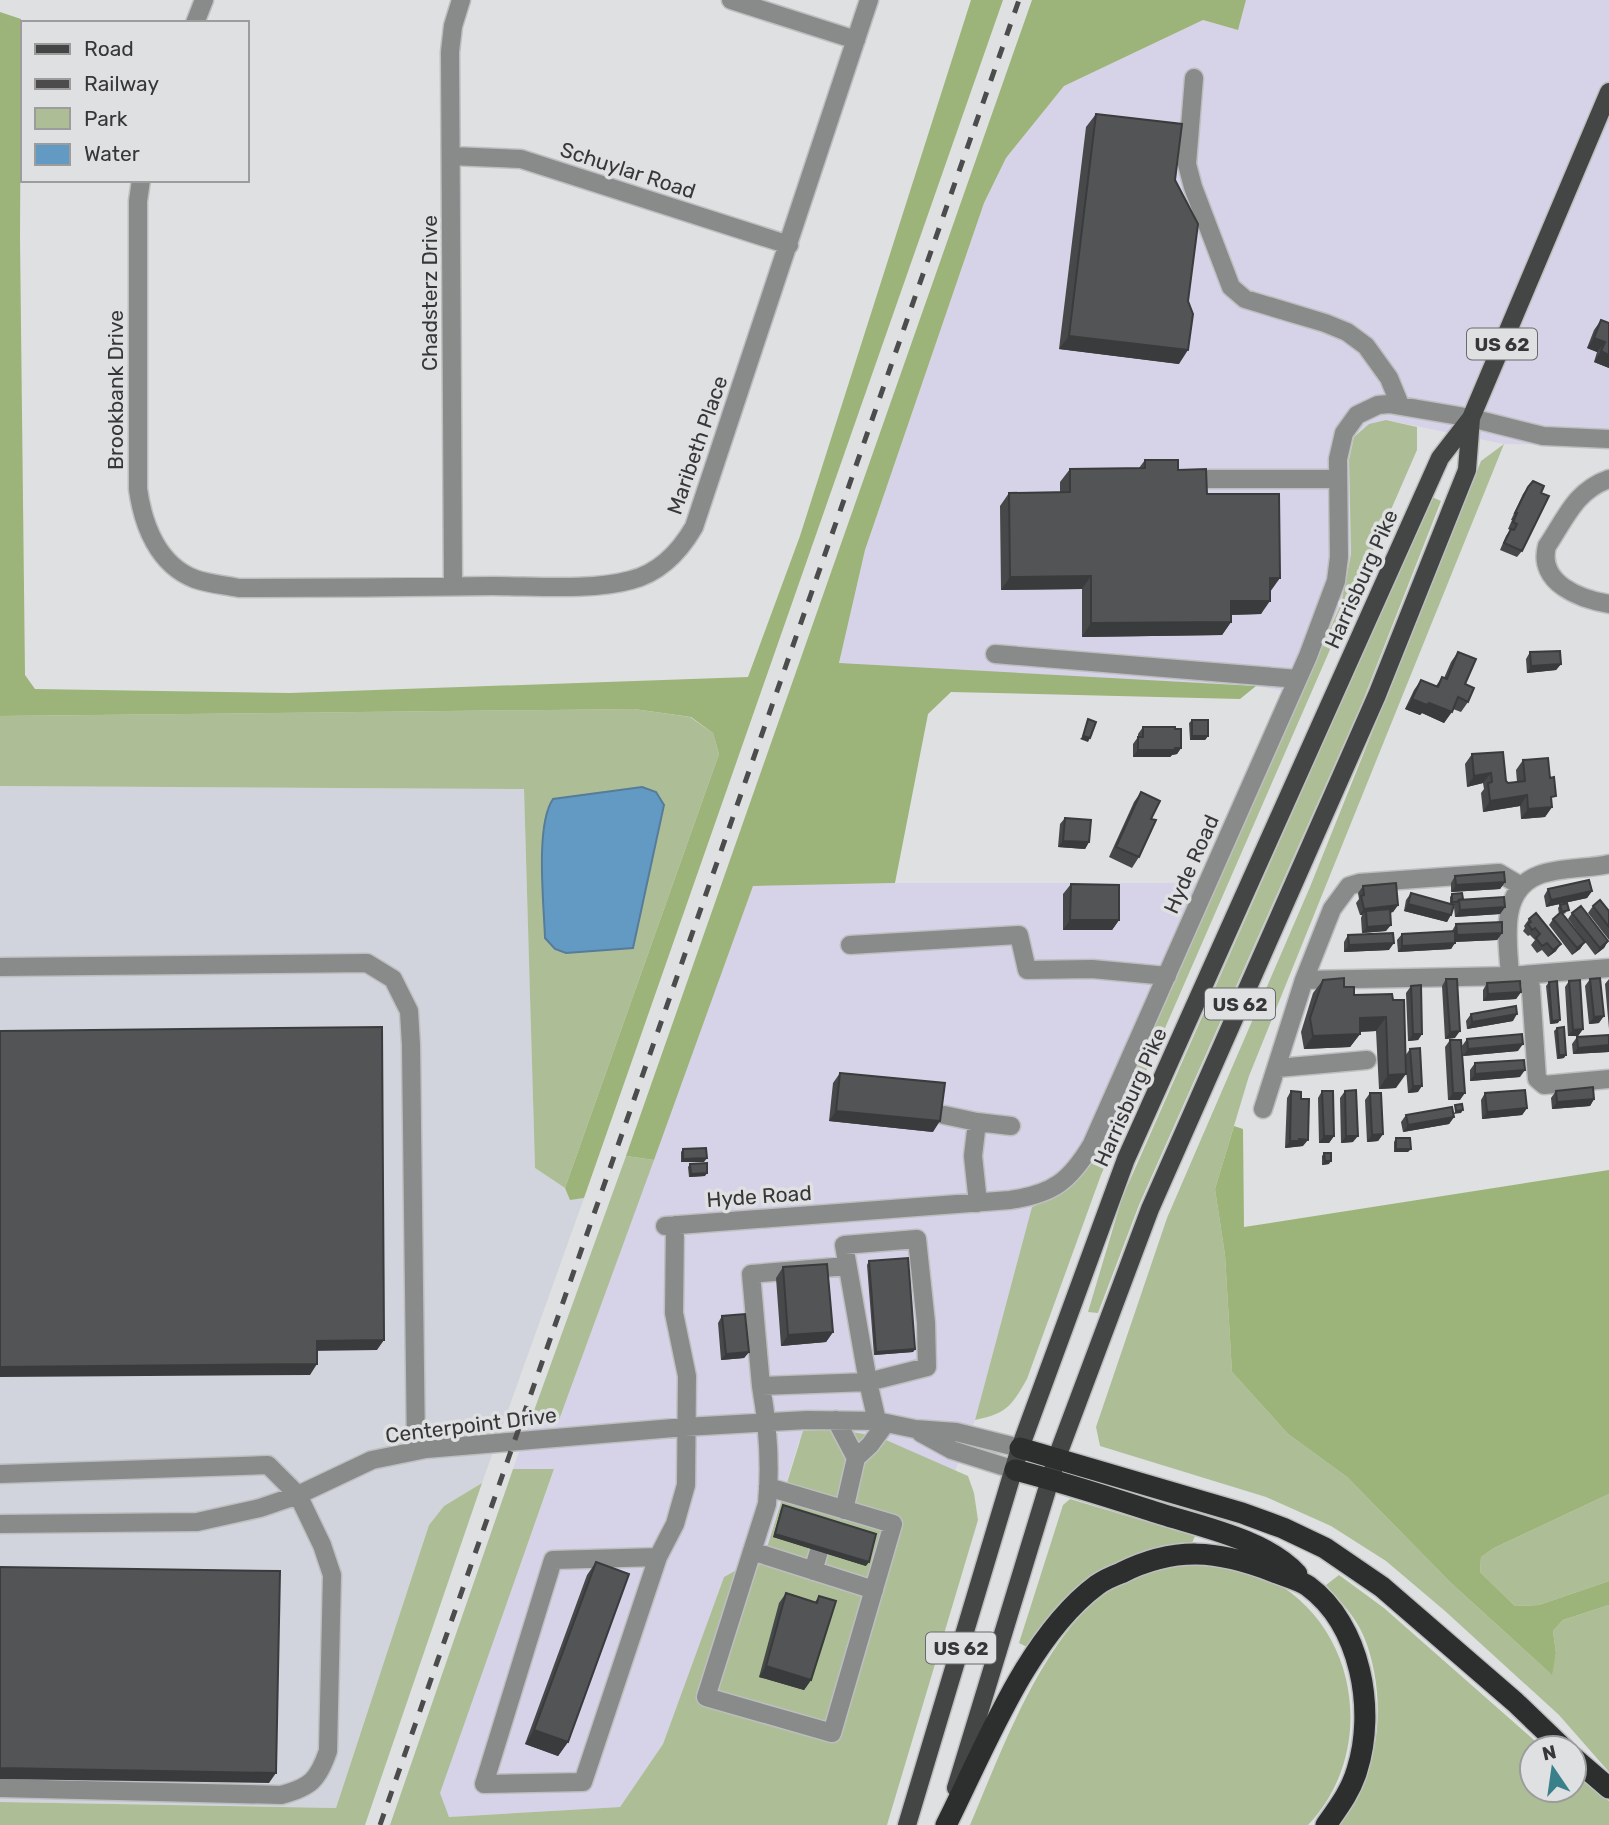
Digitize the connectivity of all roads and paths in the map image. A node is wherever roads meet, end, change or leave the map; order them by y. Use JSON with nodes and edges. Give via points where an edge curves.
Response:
{"nodes":[{"id":1,"x":204,"y":0,"type":"edge"},
{"id":2,"x":461,"y":0,"type":"edge"},
{"id":3,"x":731,"y":0,"type":"edge"},
{"id":4,"x":869,"y":0,"type":"edge"},
{"id":5,"x":196,"y":21,"type":"edge"},
{"id":6,"x":856,"y":40,"type":"junction"},
{"id":7,"x":1194,"y":78,"type":"dead end"},
{"id":8,"x":1609,"y":92,"type":"edge"},
{"id":9,"x":451,"y":156,"type":"junction"},
{"id":10,"x":141,"y":182,"type":"edge"},
{"id":11,"x":789,"y":245,"type":"junction"},
{"id":12,"x":1400,"y":405,"type":"junction"},
{"id":13,"x":1471,"y":418,"type":"junction"},
{"id":14,"x":1609,"y":439,"type":"edge"},
{"id":15,"x":1208,"y":479,"type":"edge"},
{"id":16,"x":1338,"y":479,"type":"junction"},
{"id":17,"x":1609,"y":479,"type":"edge"},
{"id":18,"x":194,"y":578,"type":"joint"},
{"id":19,"x":453,"y":586,"type":"junction"},
{"id":20,"x":1609,"y":604,"type":"edge"},
{"id":21,"x":995,"y":654,"type":"dead end"},
{"id":22,"x":1298,"y":678,"type":"junction"},
{"id":23,"x":1609,"y":864,"type":"edge"},
{"id":24,"x":1521,"y":887,"type":"junction"},
{"id":25,"x":850,"y":945,"type":"dead end"},
{"id":26,"x":0,"y":967,"type":"edge"},
{"id":27,"x":1609,"y":968,"type":"edge"},
{"id":28,"x":1530,"y":975,"type":"junction"},
{"id":29,"x":1167,"y":976,"type":"junction"},
{"id":30,"x":1510,"y":976,"type":"junction"},
{"id":31,"x":1304,"y":980,"type":"junction"},
{"id":32,"x":1367,"y":1060,"type":"dead end"},
{"id":33,"x":1278,"y":1068,"type":"junction"},
{"id":34,"x":1609,"y":1079,"type":"edge"},
{"id":35,"x":1264,"y":1109,"type":"dead end"},
{"id":36,"x":944,"y":1115,"type":"edge"},
{"id":37,"x":977,"y":1122,"type":"junction"},
{"id":38,"x":1011,"y":1126,"type":"dead end"},
{"id":39,"x":978,"y":1203,"type":"junction"},
{"id":40,"x":847,"y":1266,"type":"junction"},
{"id":41,"x":868,"y":1382,"type":"junction"},
{"id":42,"x":761,"y":1386,"type":"junction"},
{"id":43,"x":836,"y":1420,"type":"junction"},
{"id":44,"x":767,"y":1422,"type":"junction"},
{"id":45,"x":882,"y":1422,"type":"junction"},
{"id":46,"x":685,"y":1427,"type":"junction"},
{"id":47,"x":915,"y":1429,"type":"junction"},
{"id":48,"x":1020,"y":1448,"type":"junction"},
{"id":49,"x":416,"y":1451,"type":"junction"},
{"id":50,"x":1057,"y":1457,"type":"junction"},
{"id":51,"x":856,"y":1458,"type":"junction"},
{"id":52,"x":1015,"y":1470,"type":"junction"},
{"id":53,"x":0,"y":1474,"type":"edge"},
{"id":54,"x":1052,"y":1479,"type":"junction"},
{"id":55,"x":768,"y":1487,"type":"junction"},
{"id":56,"x":298,"y":1495,"type":"junction"},
{"id":57,"x":843,"y":1517,"type":"junction"},
{"id":58,"x":0,"y":1524,"type":"edge"},
{"id":59,"x":794,"y":1543,"type":"edge"},
{"id":60,"x":752,"y":1551,"type":"junction"},
{"id":61,"x":819,"y":1552,"type":"edge"},
{"id":62,"x":658,"y":1557,"type":"junction"},
{"id":63,"x":846,"y":1558,"type":"edge"},
{"id":64,"x":788,"y":1563,"type":"junction"},
{"id":65,"x":813,"y":1571,"type":"junction"},
{"id":66,"x":841,"y":1579,"type":"junction"},
{"id":67,"x":1307,"y":1585,"type":"junction"},
{"id":68,"x":874,"y":1590,"type":"junction"},
{"id":69,"x":1548,"y":1734,"type":"edge"},
{"id":70,"x":1588,"y":1770,"type":"edge"},
{"id":71,"x":0,"y":1788,"type":"edge"},
{"id":72,"x":1609,"y":1788,"type":"edge"},
{"id":73,"x":907,"y":1825,"type":"edge"},
{"id":74,"x":946,"y":1825,"type":"edge"},
{"id":75,"x":1326,"y":1825,"type":"edge"}],
"edges":[{"from":1,"to":5,"type":"street"},
{"from":2,"to":9,"type":"street","name":"Chadsterz Drive","via":[[450,52]]},
{"from":3,"to":6,"type":"street"},
{"from":4,"to":6,"type":"street","name":"Maribeth Place"},
{"from":6,"to":11,"type":"street","name":"Maribeth Place"},
{"from":7,"to":12,"type":"street","via":[[1188,164],[1231,287],[1245,299],[1347,332],[1366,346],[1389,377]]},
{"from":8,"to":13,"type":"main road","name":"Harrisburg Pike","number":"US 62"},
{"from":9,"to":11,"type":"street","name":"Schuylar Road","via":[[521,159]]},
{"from":9,"to":19,"type":"street","name":"Chadsterz Drive"},
{"from":10,"to":18,"type":"street","name":"Brookbank Drive","via":[[138,489],[146,527],[155,544],[167,560]]},
{"from":11,"to":19,"type":"street","name":"Maribeth Place","via":[[694,527],[683,545],[652,571],[612,584]]},
{"from":12,"to":13,"type":"street","name":"Hyde Road"},
{"from":12,"to":16,"type":"street","name":"Hyde Road","via":[[1377,405],[1349,424],[1339,449]]},
{"from":13,"to":14,"type":"street","name":"Hyde Road","via":[[1543,436]]},
{"from":13,"to":48,"type":"main road","name":"Harrisburg Pike","number":"US 62","via":[[1440,458],[1126,1159]]},
{"from":13,"to":50,"type":"main road","name":"Harrisburg Pike","number":"US 62","via":[[1467,470],[1377,695],[1150,1209]]},
{"from":15,"to":16,"type":"street"},
{"from":16,"to":22,"type":"street","name":"Hyde Road","via":[[1336,580]]},
{"from":17,"to":20,"type":"street","via":[[1580,495],[1545,555],[1551,574],[1570,593]]},
{"from":18,"to":19,"type":"street","name":"Maribeth Place","via":[[239,588]]},
{"from":21,"to":22,"type":"street"},
{"from":22,"to":29,"type":"street","name":"Hyde Road"},
{"from":23,"to":24,"type":"street","via":[[1539,875]]},
{"from":24,"to":30,"type":"street","via":[[1514,896],[1507,927]]},
{"from":24,"to":31,"type":"street","via":[[1499,873],[1349,886],[1332,909]]},
{"from":25,"to":29,"type":"street","via":[[1019,935],[1027,970],[1092,969]]},
{"from":26,"to":49,"type":"street","via":[[367,962],[393,979],[409,1011],[411,1045]]},
{"from":27,"to":28,"type":"street"},
{"from":28,"to":30,"type":"street"},
{"from":28,"to":34,"type":"street","via":[[1537,1079],[1544,1085]]},
{"from":29,"to":39,"type":"street","name":"Hyde Road","via":[[1092,1144],[1074,1172],[1040,1194]]},
{"from":30,"to":31,"type":"street"},
{"from":31,"to":33,"type":"street"},
{"from":32,"to":33,"type":"street"},
{"from":33,"to":35,"type":"street"},
{"from":36,"to":37,"type":"street"},
{"from":37,"to":38,"type":"street"},
{"from":37,"to":39,"type":"street"},
{"from":39,"to":46,"type":"street","name":"Hyde Road","via":[[670,1226],[674,1313],[687,1376]]},
{"from":40,"to":41,"type":"street"},
{"from":40,"to":41,"type":"street","via":[[844,1245],[917,1238],[926,1367]]},
{"from":40,"to":42,"type":"street","via":[[751,1274]]},
{"from":41,"to":42,"type":"street"},
{"from":41,"to":45,"type":"street"},
{"from":42,"to":44,"type":"street"},
{"from":43,"to":44,"type":"street","name":"Centerpoint Drive"},
{"from":43,"to":45,"type":"street","name":"Centerpoint Drive"},
{"from":43,"to":51,"type":"street"},
{"from":44,"to":46,"type":"street","name":"Centerpoint Drive"},
{"from":44,"to":55,"type":"street"},
{"from":45,"to":47,"type":"street","name":"Centerpoint Drive"},
{"from":45,"to":51,"type":"street","via":[[870,1445]]},
{"from":46,"to":49,"type":"street","name":"Centerpoint Drive"},
{"from":46,"to":62,"type":"street","via":[[686,1485],[675,1524]]},
{"from":47,"to":48,"type":"street","name":"Centerpoint Drive","via":[[956,1432]]},
{"from":47,"to":52,"type":"street","name":"Centerpoint Drive","via":[[952,1450]]},
{"from":48,"to":50,"type":"highway"},
{"from":48,"to":52,"type":"main road","name":"Harrisburg Pike","number":"US 62"},
{"from":49,"to":56,"type":"street","name":"Centerpoint Drive","via":[[372,1460]]},
{"from":50,"to":54,"type":"main road","name":"Harrisburg Pike","number":"US 62"},
{"from":50,"to":69,"type":"highway","via":[[1242,1513],[1325,1548],[1382,1587]]},
{"from":51,"to":57,"type":"street"},
{"from":52,"to":54,"type":"highway"},
{"from":52,"to":73,"type":"main road","name":"Harrisburg Pike","number":"US 62"},
{"from":53,"to":56,"type":"street","via":[[268,1465]]},
{"from":54,"to":67,"type":"highway","via":[[1242,1540],[1276,1557]]},
{"from":54,"to":74,"type":"main road","name":"Harrisburg Pike","number":"US 62"},
{"from":55,"to":57,"type":"street","via":[[805,1507]]},
{"from":55,"to":60,"type":"street"},
{"from":56,"to":58,"type":"street","name":"Centerpoint Drive","via":[[197,1522]]},
{"from":56,"to":71,"type":"street","via":[[332,1575],[328,1751],[320,1774],[300,1790],[281,1795]]},
{"from":57,"to":68,"type":"street","via":[[893,1524]]},
{"from":59,"to":64,"type":"street"},
{"from":60,"to":64,"type":"street"},
{"from":60,"to":68,"type":"street","via":[[706,1698],[832,1733]]},
{"from":61,"to":65,"type":"street"},
{"from":62,"to":62,"type":"street","via":[[553,1560],[484,1784],[583,1782]]},
{"from":63,"to":66,"type":"street"},
{"from":64,"to":65,"type":"street"},
{"from":65,"to":66,"type":"street"},
{"from":66,"to":68,"type":"street"},
{"from":67,"to":74,"type":"highway","via":[[1249,1562],[1193,1552],[1138,1564],[1098,1584],[1037,1651]]},
{"from":67,"to":75,"type":"highway","via":[[1343,1627],[1365,1699],[1365,1735],[1357,1771]]},
{"from":70,"to":72,"type":"highway"}]}
